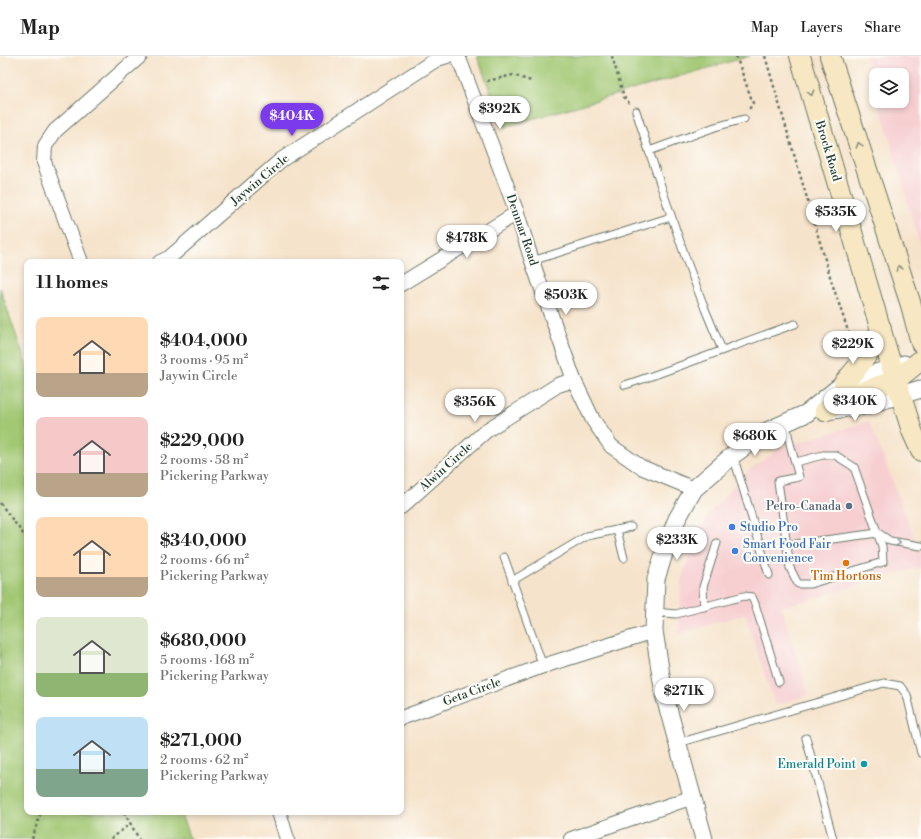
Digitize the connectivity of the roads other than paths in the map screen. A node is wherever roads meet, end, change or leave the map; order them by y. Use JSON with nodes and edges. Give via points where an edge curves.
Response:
{"nodes":[{"id":1,"x":140,"y":56,"type":"edge"},
{"id":2,"x":448,"y":56,"type":"edge"},
{"id":3,"x":458,"y":56,"type":"edge"},
{"id":4,"x":801,"y":56,"type":"edge"},
{"id":5,"x":830,"y":56,"type":"edge"},
{"id":6,"x":636,"y":111,"type":"road end"},
{"id":7,"x":744,"y":119,"type":"road end"},
{"id":8,"x":650,"y":151,"type":"junction"},
{"id":9,"x":517,"y":213,"type":"junction"},
{"id":10,"x":671,"y":216,"type":"junction"},
{"id":11,"x":79,"y":259,"type":"edge"},
{"id":12,"x":167,"y":259,"type":"edge"},
{"id":13,"x":532,"y":261,"type":"junction"},
{"id":14,"x":404,"y":282,"type":"edge"},
{"id":15,"x":916,"y":311,"type":"edge"},
{"id":16,"x":795,"y":324,"type":"dead end"},
{"id":17,"x":881,"y":328,"type":"junction"},
{"id":18,"x":921,"y":343,"type":"edge"},
{"id":19,"x":722,"y":350,"type":"junction"},
{"id":20,"x":921,"y":359,"type":"edge"},
{"id":21,"x":574,"y":380,"type":"junction"},
{"id":22,"x":896,"y":381,"type":"junction"},
{"id":23,"x":844,"y":383,"type":"junction"},
{"id":24,"x":625,"y":385,"type":"dead end"},
{"id":25,"x":921,"y":389,"type":"edge"},
{"id":26,"x":816,"y":412,"type":"junction"},
{"id":27,"x":786,"y":423,"type":"junction"},
{"id":28,"x":921,"y":451,"type":"edge"},
{"id":29,"x":733,"y":455,"type":"junction"},
{"id":30,"x":796,"y":462,"type":"junction"},
{"id":31,"x":694,"y":489,"type":"junction"},
{"id":32,"x":404,"y":504,"type":"edge"},
{"id":33,"x":631,"y":527,"type":"dead end"},
{"id":34,"x":618,"y":530,"type":"junction"},
{"id":35,"x":878,"y":533,"type":"junction"},
{"id":36,"x":717,"y":543,"type":"dead end"},
{"id":37,"x":787,"y":545,"type":"junction"},
{"id":38,"x":921,"y":546,"type":"edge"},
{"id":39,"x":504,"y":557,"type":"dead end"},
{"id":40,"x":624,"y":558,"type":"dead end"},
{"id":41,"x":770,"y":575,"type":"dead end"},
{"id":42,"x":512,"y":580,"type":"junction"},
{"id":43,"x":704,"y":607,"type":"junction"},
{"id":44,"x":655,"y":612,"type":"junction"},
{"id":45,"x":654,"y":631,"type":"junction"},
{"id":46,"x":543,"y":666,"type":"junction"},
{"id":47,"x":779,"y":682,"type":"dead end"},
{"id":48,"x":404,"y":717,"type":"edge"},
{"id":49,"x":806,"y":738,"type":"dead end"},
{"id":50,"x":678,"y":743,"type":"junction"},
{"id":51,"x":921,"y":753,"type":"edge"},
{"id":52,"x":693,"y":797,"type":"junction"},
{"id":53,"x":280,"y":815,"type":"edge"},
{"id":54,"x":287,"y":839,"type":"edge"},
{"id":55,"x":571,"y":839,"type":"edge"},
{"id":56,"x":704,"y":839,"type":"edge"},
{"id":57,"x":833,"y":839,"type":"edge"}],
"edges":[{"from":1,"to":11,"type":"street","via":[[55,131],[45,146],[44,162]]},
{"from":2,"to":12,"type":"street","name":"Jaywin Circle","via":[[437,59],[281,160]]},
{"from":3,"to":9,"type":"street","name":"Denmar Road"},
{"from":4,"to":17,"type":"main road","name":"Brock Road","one_way":true},
{"from":15,"to":5,"type":"main road","one_way":true},
{"from":6,"to":8,"type":"lane"},
{"from":7,"to":8,"type":"lane"},
{"from":8,"to":10,"type":"lane"},
{"from":9,"to":13,"type":"street","name":"Denmar Road"},
{"from":9,"to":14,"type":"street"},
{"from":10,"to":13,"type":"lane"},
{"from":10,"to":19,"type":"lane"},
{"from":13,"to":21,"type":"street","name":"Denmar Road"},
{"from":15,"to":18,"type":"main road"},
{"from":16,"to":19,"type":"lane"},
{"from":17,"to":22,"type":"main road","name":"Brock Road"},
{"from":17,"to":23,"type":"main road","via":[[865,360]]},
{"from":19,"to":24,"type":"lane"},
{"from":20,"to":22,"type":"main road"},
{"from":21,"to":31,"type":"street","name":"Denmar Road","via":[[593,420],[611,446],[641,467]]},
{"from":21,"to":32,"type":"street","name":"Alwin Circle","via":[[558,385],[487,430]]},
{"from":22,"to":23,"type":"street"},
{"from":22,"to":25,"type":"street"},
{"from":22,"to":26,"type":"main road","via":[[846,398]]},
{"from":22,"to":28,"type":"main road","name":"Brock Road"},
{"from":23,"to":26,"type":"street"},
{"from":26,"to":27,"type":"street"},
{"from":27,"to":29,"type":"street","via":[[767,431]]},
{"from":27,"to":30,"type":"lane"},
{"from":29,"to":31,"type":"street"},
{"from":29,"to":41,"type":"lane"},
{"from":30,"to":35,"type":"lane","via":[[823,455],[835,455],[854,467]]},
{"from":30,"to":37,"type":"lane","via":[[799,477],[778,481]]},
{"from":31,"to":44,"type":"street","via":[[667,544],[656,579]]},
{"from":33,"to":34,"type":"lane"},
{"from":34,"to":40,"type":"lane"},
{"from":34,"to":42,"type":"lane","via":[[587,536]]},
{"from":35,"to":37,"type":"lane"},
{"from":35,"to":37,"type":"lane","via":[[883,562],[810,584],[798,584],[790,568]]},
{"from":35,"to":38,"type":"lane","one_way":true,"via":[[890,541]]},
{"from":36,"to":43,"type":"lane","via":[[703,588]]},
{"from":39,"to":42,"type":"lane"},
{"from":42,"to":46,"type":"lane"},
{"from":43,"to":44,"type":"lane","via":[[676,614]]},
{"from":43,"to":47,"type":"lane","via":[[744,596],[752,597]]},
{"from":44,"to":45,"type":"street"},
{"from":45,"to":46,"type":"street","name":"Geta Circle"},
{"from":45,"to":50,"type":"street","via":[[664,694]]},
{"from":46,"to":48,"type":"street","name":"Geta Circle"},
{"from":49,"to":57,"type":"lane"},
{"from":50,"to":51,"type":"lane","via":[[884,683],[900,686],[907,695]]},
{"from":50,"to":52,"type":"street"},
{"from":52,"to":55,"type":"street"},
{"from":52,"to":56,"type":"street"},
{"from":53,"to":54,"type":"street"}]}
